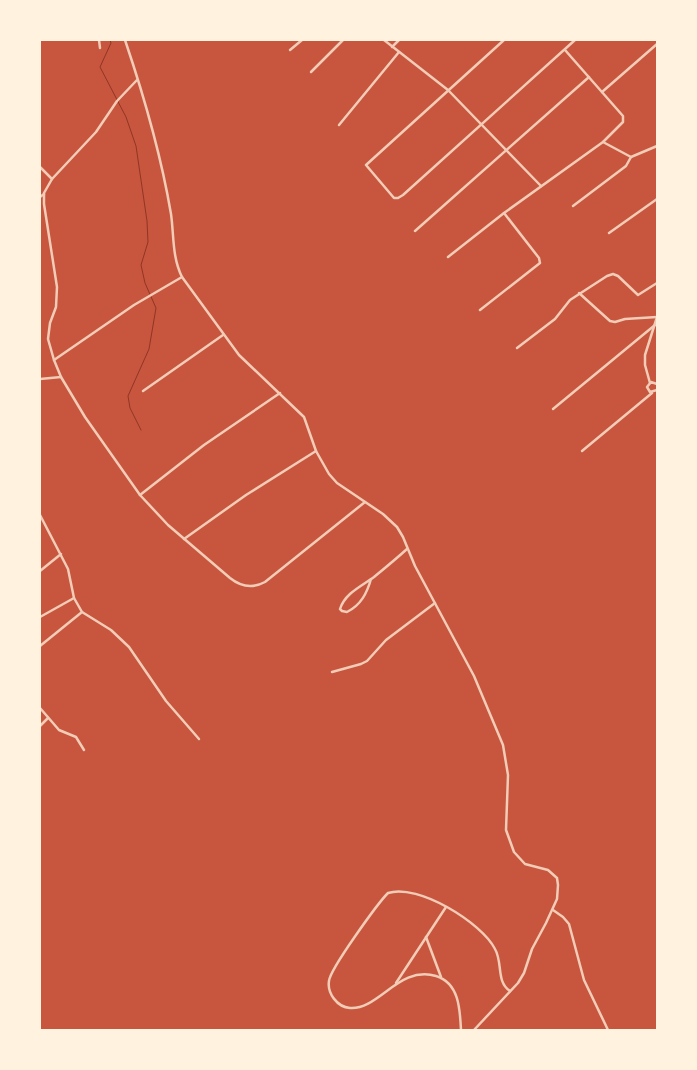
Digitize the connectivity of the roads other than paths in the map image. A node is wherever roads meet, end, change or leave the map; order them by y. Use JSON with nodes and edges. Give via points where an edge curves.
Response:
{"nodes":[{"id":1,"x":99,"y":40,"type":"edge"},
{"id":2,"x":125,"y":40,"type":"edge"},
{"id":3,"x":302,"y":40,"type":"edge"},
{"id":4,"x":343,"y":40,"type":"edge"},
{"id":5,"x":384,"y":40,"type":"edge"},
{"id":6,"x":399,"y":40,"type":"edge"},
{"id":7,"x":504,"y":40,"type":"edge"},
{"id":8,"x":575,"y":40,"type":"edge"},
{"id":9,"x":657,"y":44,"type":"edge"},
{"id":10,"x":392,"y":47,"type":"junction"},
{"id":11,"x":100,"y":48,"type":"dead end"},
{"id":12,"x":290,"y":50,"type":"dead end"},
{"id":13,"x":565,"y":50,"type":"junction"},
{"id":14,"x":399,"y":52,"type":"junction"},
{"id":15,"x":311,"y":72,"type":"dead end"},
{"id":16,"x":589,"y":77,"type":"junction"},
{"id":17,"x":137,"y":80,"type":"junction"},
{"id":18,"x":448,"y":90,"type":"junction"},
{"id":19,"x":602,"y":92,"type":"junction"},
{"id":20,"x":482,"y":124,"type":"junction"},
{"id":21,"x":339,"y":125,"type":"dead end"},
{"id":22,"x":603,"y":142,"type":"junction"},
{"id":23,"x":657,"y":146,"type":"edge"},
{"id":24,"x":506,"y":149,"type":"junction"},
{"id":25,"x":631,"y":157,"type":"junction"},
{"id":26,"x":40,"y":167,"type":"edge"},
{"id":27,"x":52,"y":179,"type":"junction"},
{"id":28,"x":541,"y":186,"type":"junction"},
{"id":29,"x":44,"y":194,"type":"junction"},
{"id":30,"x":40,"y":197,"type":"edge"},
{"id":31,"x":657,"y":199,"type":"edge"},
{"id":32,"x":44,"y":204,"type":"junction"},
{"id":33,"x":40,"y":206,"type":"edge"},
{"id":34,"x":573,"y":206,"type":"dead end"},
{"id":35,"x":504,"y":213,"type":"junction"},
{"id":36,"x":415,"y":231,"type":"dead end"},
{"id":37,"x":609,"y":233,"type":"dead end"},
{"id":38,"x":448,"y":257,"type":"dead end"},
{"id":39,"x":182,"y":277,"type":"junction"},
{"id":40,"x":657,"y":283,"type":"edge"},
{"id":41,"x":579,"y":293,"type":"junction"},
{"id":42,"x":480,"y":310,"type":"dead end"},
{"id":43,"x":657,"y":316,"type":"edge"},
{"id":44,"x":655,"y":324,"type":"junction"},
{"id":45,"x":223,"y":335,"type":"junction"},
{"id":46,"x":517,"y":348,"type":"dead end"},
{"id":47,"x":54,"y":360,"type":"junction"},
{"id":48,"x":61,"y":377,"type":"junction"},
{"id":49,"x":40,"y":379,"type":"edge"},
{"id":50,"x":650,"y":383,"type":"junction"},
{"id":51,"x":657,"y":384,"type":"edge"},
{"id":52,"x":657,"y":390,"type":"edge"},
{"id":53,"x":143,"y":391,"type":"dead end"},
{"id":54,"x":280,"y":393,"type":"junction"},
{"id":55,"x":652,"y":393,"type":"junction"},
{"id":56,"x":553,"y":409,"type":"dead end"},
{"id":57,"x":316,"y":451,"type":"junction"},
{"id":58,"x":582,"y":451,"type":"dead end"},
{"id":59,"x":140,"y":495,"type":"junction"},
{"id":60,"x":365,"y":502,"type":"junction"},
{"id":61,"x":40,"y":515,"type":"edge"},
{"id":62,"x":184,"y":539,"type":"junction"},
{"id":63,"x":408,"y":549,"type":"junction"},
{"id":64,"x":61,"y":554,"type":"junction"},
{"id":65,"x":40,"y":571,"type":"edge"},
{"id":66,"x":371,"y":579,"type":"junction"},
{"id":67,"x":74,"y":598,"type":"junction"},
{"id":68,"x":435,"y":603,"type":"junction"},
{"id":69,"x":82,"y":612,"type":"junction"},
{"id":70,"x":40,"y":617,"type":"edge"},
{"id":71,"x":40,"y":646,"type":"edge"},
{"id":72,"x":332,"y":672,"type":"dead end"},
{"id":73,"x":40,"y":708,"type":"edge"},
{"id":74,"x":48,"y":718,"type":"junction"},
{"id":75,"x":40,"y":726,"type":"edge"},
{"id":76,"x":199,"y":739,"type":"dead end"},
{"id":77,"x":84,"y":750,"type":"dead end"},
{"id":78,"x":446,"y":907,"type":"junction"},
{"id":79,"x":552,"y":910,"type":"junction"},
{"id":80,"x":426,"y":937,"type":"junction"},
{"id":81,"x":441,"y":977,"type":"junction"},
{"id":82,"x":396,"y":984,"type":"junction"},
{"id":83,"x":510,"y":991,"type":"junction"},
{"id":84,"x":461,"y":1030,"type":"edge"},
{"id":85,"x":474,"y":1030,"type":"edge"},
{"id":86,"x":608,"y":1030,"type":"edge"}],
"edges":[{"from":1,"to":11,"type":"street"},
{"from":2,"to":17,"type":"street"},
{"from":3,"to":12,"type":"street"},
{"from":4,"to":15,"type":"street"},
{"from":5,"to":10,"type":"street"},
{"from":6,"to":10,"type":"street"},
{"from":7,"to":18,"type":"street"},
{"from":8,"to":13,"type":"street"},
{"from":9,"to":19,"type":"street"},
{"from":10,"to":14,"type":"street"},
{"from":13,"to":16,"type":"street"},
{"from":13,"to":20,"type":"street"},
{"from":14,"to":18,"type":"street"},
{"from":14,"to":21,"type":"street"},
{"from":16,"to":19,"type":"street"},
{"from":16,"to":24,"type":"street"},
{"from":17,"to":27,"type":"street","via":[[117,101],[96,132]]},
{"from":17,"to":39,"type":"street","via":[[151,125],[171,214],[177,268]]},
{"from":18,"to":20,"type":"street"},
{"from":18,"to":20,"type":"street","via":[[366,165],[394,198],[403,196]]},
{"from":19,"to":22,"type":"street","via":[[623,116],[622,122]]},
{"from":20,"to":24,"type":"street"},
{"from":22,"to":25,"type":"street"},
{"from":22,"to":28,"type":"street"},
{"from":23,"to":25,"type":"street"},
{"from":24,"to":28,"type":"street"},
{"from":24,"to":36,"type":"street"},
{"from":25,"to":34,"type":"street","via":[[626,166]]},
{"from":26,"to":27,"type":"street"},
{"from":27,"to":29,"type":"street"},
{"from":28,"to":35,"type":"street"},
{"from":29,"to":30,"type":"street"},
{"from":29,"to":32,"type":"street"},
{"from":31,"to":37,"type":"street"},
{"from":32,"to":33,"type":"street"},
{"from":32,"to":47,"type":"street","via":[[57,287],[48,339]]},
{"from":35,"to":38,"type":"street"},
{"from":35,"to":42,"type":"street","via":[[540,261],[538,266]]},
{"from":39,"to":45,"type":"street"},
{"from":39,"to":47,"type":"street","via":[[134,305]]},
{"from":40,"to":41,"type":"street","via":[[638,295],[618,276],[611,275]]},
{"from":41,"to":43,"type":"street","via":[[610,322]]},
{"from":41,"to":46,"type":"street","via":[[555,319]]},
{"from":43,"to":44,"type":"street"},
{"from":44,"to":50,"type":"street","via":[[645,355]]},
{"from":44,"to":56,"type":"street"},
{"from":45,"to":53,"type":"street"},
{"from":45,"to":54,"type":"street","via":[[239,355]]},
{"from":47,"to":48,"type":"street"},
{"from":48,"to":49,"type":"street"},
{"from":48,"to":59,"type":"street","via":[[84,417]]},
{"from":50,"to":51,"type":"street"},
{"from":50,"to":55,"type":"street","via":[[648,389]]},
{"from":52,"to":55,"type":"street"},
{"from":54,"to":57,"type":"street","via":[[304,417]]},
{"from":54,"to":59,"type":"street","via":[[204,445]]},
{"from":55,"to":58,"type":"street"},
{"from":57,"to":60,"type":"street","via":[[337,483]]},
{"from":57,"to":62,"type":"street"},
{"from":59,"to":62,"type":"street"},
{"from":60,"to":62,"type":"street","via":[[261,585],[236,583]]},
{"from":60,"to":63,"type":"street","via":[[392,521]]},
{"from":61,"to":64,"type":"street"},
{"from":63,"to":66,"type":"street"},
{"from":63,"to":68,"type":"street"},
{"from":64,"to":65,"type":"street"},
{"from":64,"to":67,"type":"street"},
{"from":66,"to":66,"type":"street","via":[[344,600],[340,608],[342,611],[347,612],[359,603]]},
{"from":67,"to":69,"type":"street"},
{"from":67,"to":70,"type":"street"},
{"from":68,"to":72,"type":"street","via":[[386,640],[367,661]]},
{"from":68,"to":79,"type":"street","via":[[474,676],[503,745],[508,775],[506,830],[514,852],[525,864],[548,870],[556,878],[558,891]]},
{"from":69,"to":71,"type":"street"},
{"from":69,"to":76,"type":"street","via":[[130,647],[166,701]]},
{"from":73,"to":74,"type":"street"},
{"from":74,"to":75,"type":"street"},
{"from":74,"to":77,"type":"street","via":[[59,730],[74,736]]},
{"from":78,"to":80,"type":"street"},
{"from":78,"to":82,"type":"street","via":[[412,893],[388,893],[332,971],[329,980],[332,997],[350,1008],[360,1007]]},
{"from":78,"to":83,"type":"street","via":[[475,926],[495,948],[503,985]]},
{"from":79,"to":83,"type":"street","via":[[524,973]]},
{"from":79,"to":86,"type":"street","via":[[569,924],[584,980]]},
{"from":80,"to":81,"type":"street"},
{"from":80,"to":82,"type":"street"},
{"from":81,"to":82,"type":"street","via":[[416,975]]},
{"from":81,"to":84,"type":"street","via":[[455,991]]},
{"from":83,"to":85,"type":"street"}]}
